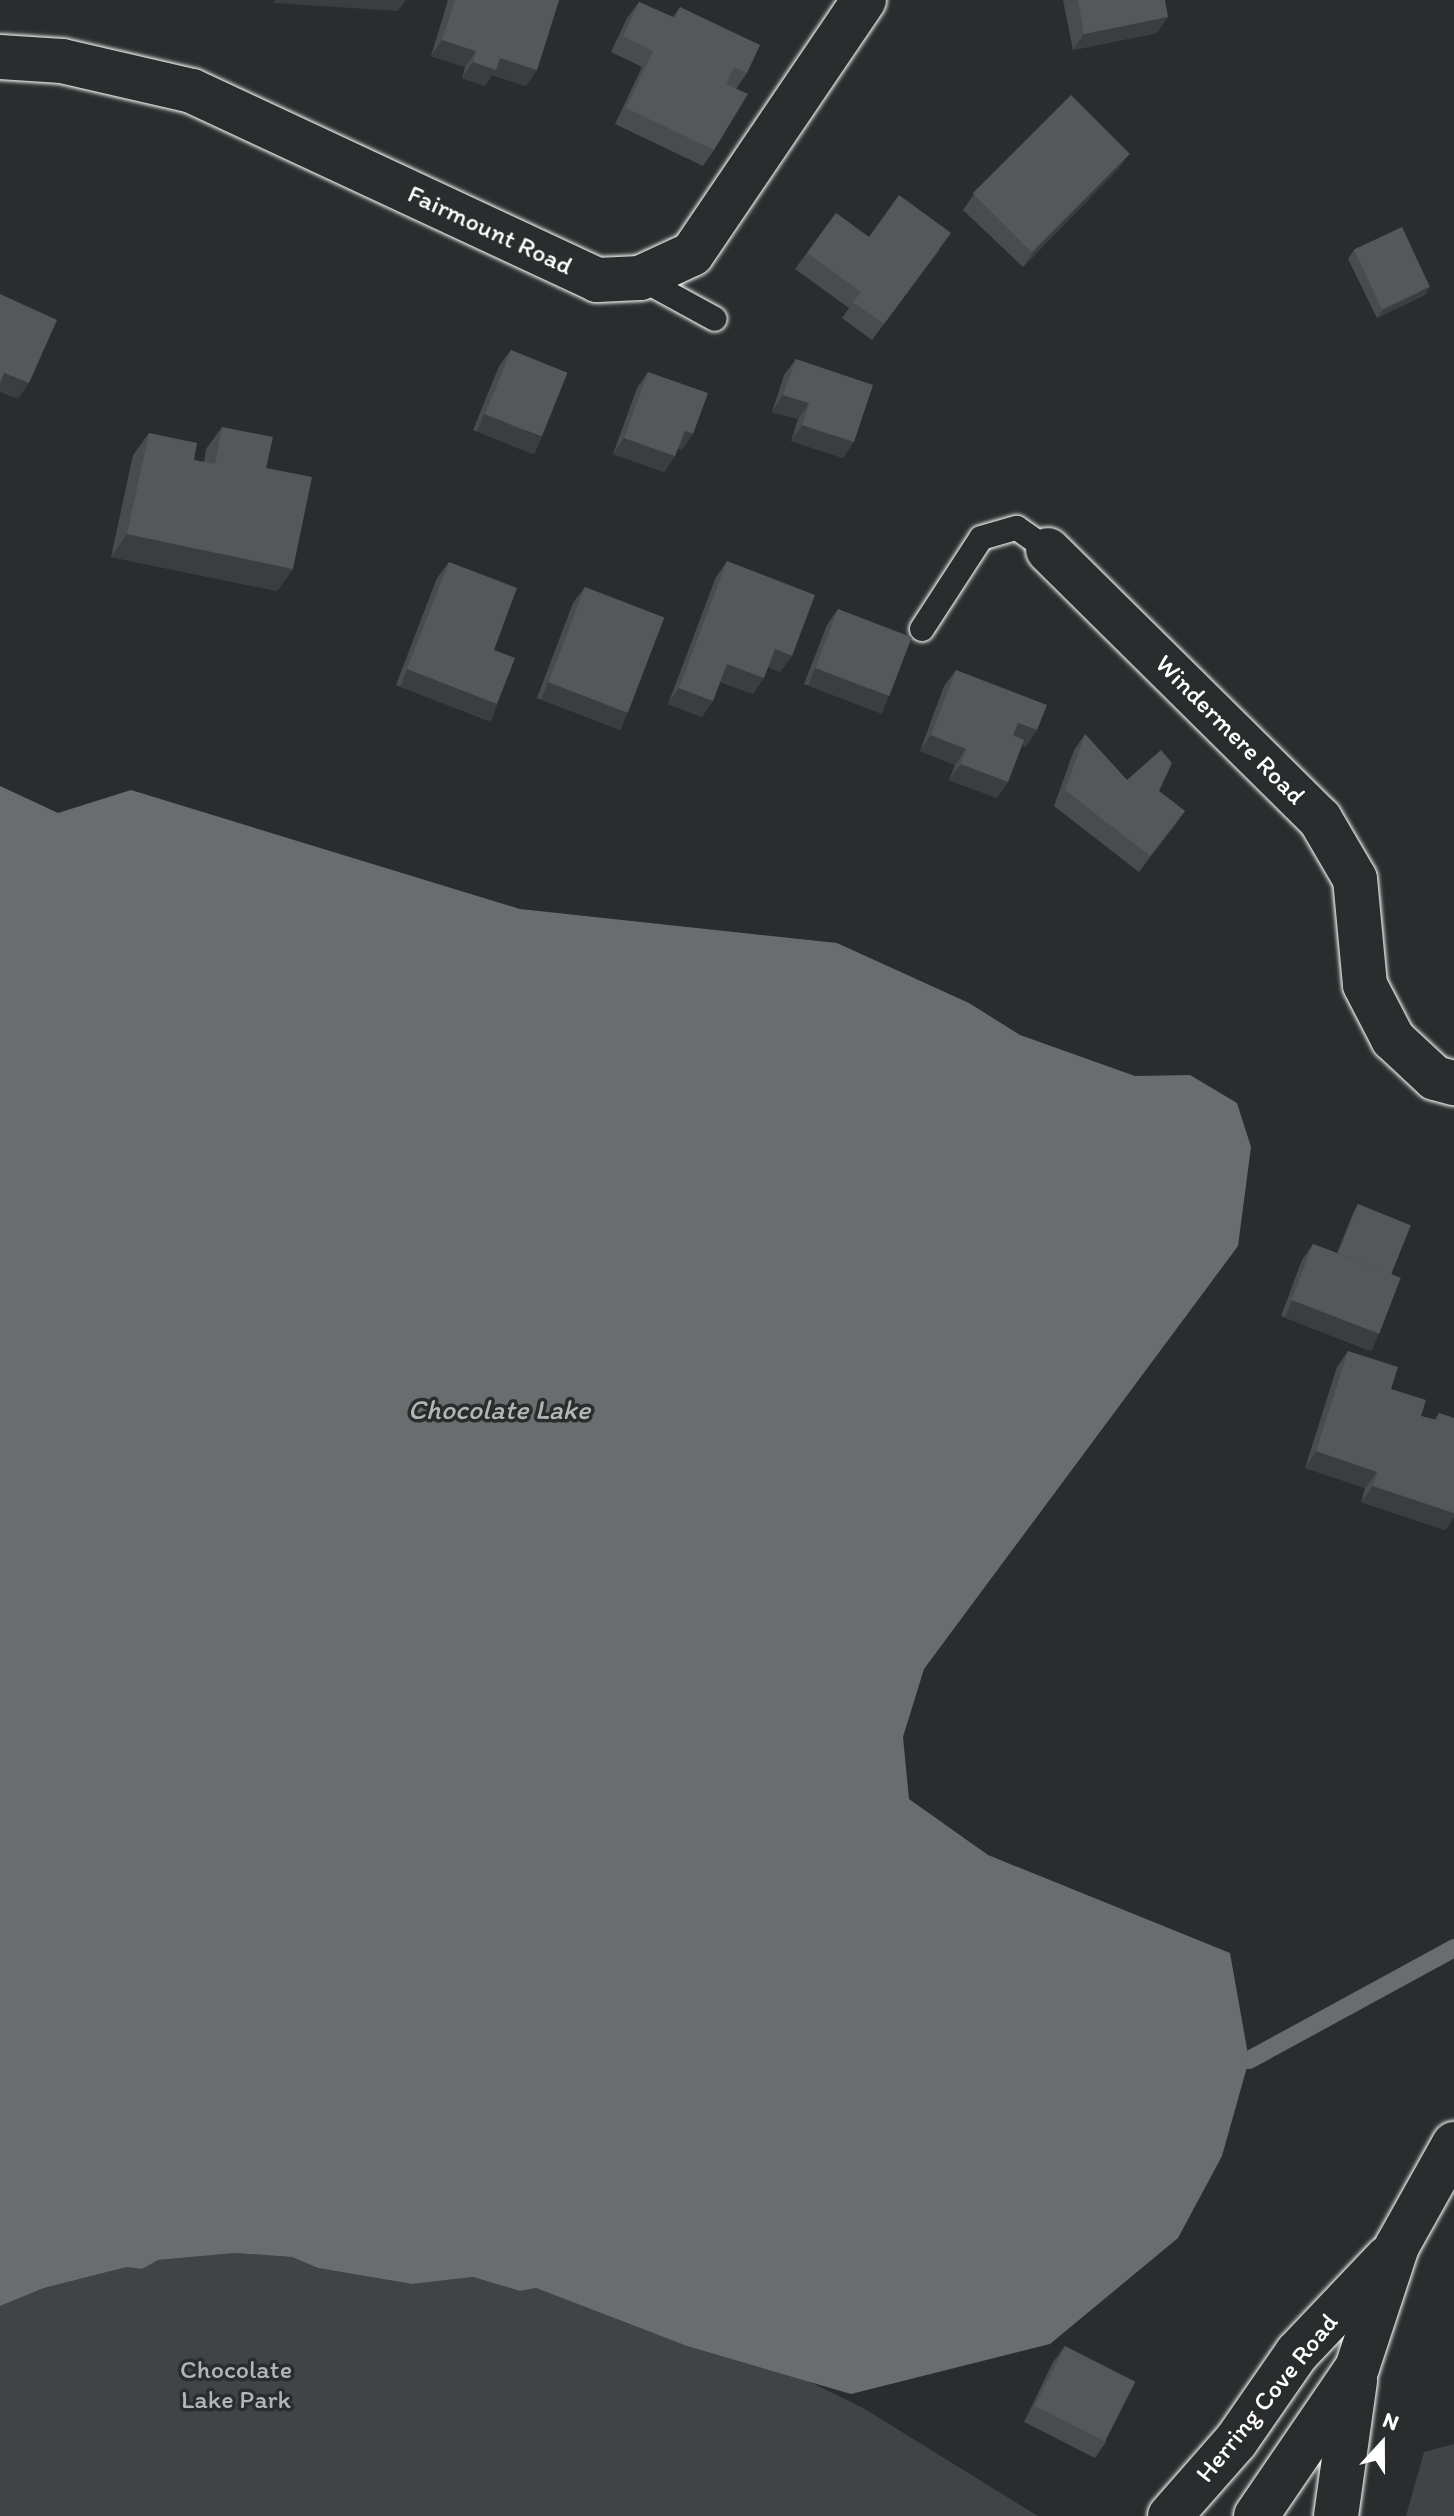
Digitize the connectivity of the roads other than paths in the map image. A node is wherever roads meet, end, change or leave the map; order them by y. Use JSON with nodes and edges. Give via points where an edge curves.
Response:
{"nodes":[{"id":1,"x":864,"y":0,"type":"edge"},
{"id":2,"x":0,"y":57,"type":"edge"},
{"id":3,"x":640,"y":278,"type":"junction"},
{"id":4,"x":715,"y":319,"type":"dead end"},
{"id":5,"x":1048,"y":550,"type":"joint"},
{"id":6,"x":922,"y":629,"type":"dead end"},
{"id":7,"x":1454,"y":1083,"type":"edge"},
{"id":8,"x":1454,"y":2144,"type":"edge"},
{"id":9,"x":1397,"y":2246,"type":"junction"},
{"id":10,"x":1357,"y":2368,"type":"junction"},
{"id":11,"x":1170,"y":2516,"type":"edge"},
{"id":12,"x":1256,"y":2516,"type":"edge"},
{"id":13,"x":1336,"y":2516,"type":"edge"}],
"edges":[{"from":1,"to":3,"type":"street","name":"Fairmount Road","via":[[692,254]]},
{"from":2,"to":3,"type":"street","name":"Fairmount Road","via":[[62,61],[192,91],[597,280]]},
{"from":3,"to":4,"type":"lane"},
{"from":5,"to":6,"type":"lane","name":"Windermere Road","via":[[1017,528],[981,538]]},
{"from":5,"to":7,"type":"street","name":"Windermere Road","via":[[1320,819],[1355,879],[1365,985],[1393,1039],[1435,1078]]},
{"from":8,"to":9,"type":"street","name":"Herring Cove Road"},
{"from":9,"to":10,"type":"street","name":"Herring Cove Road"},
{"from":9,"to":11,"type":"street","name":"Herring Cove Road","via":[[1297,2353],[1236,2441]]},
{"from":10,"to":12,"type":"street","name":"Herring Cove Road"},
{"from":10,"to":13,"type":"street"}]}
